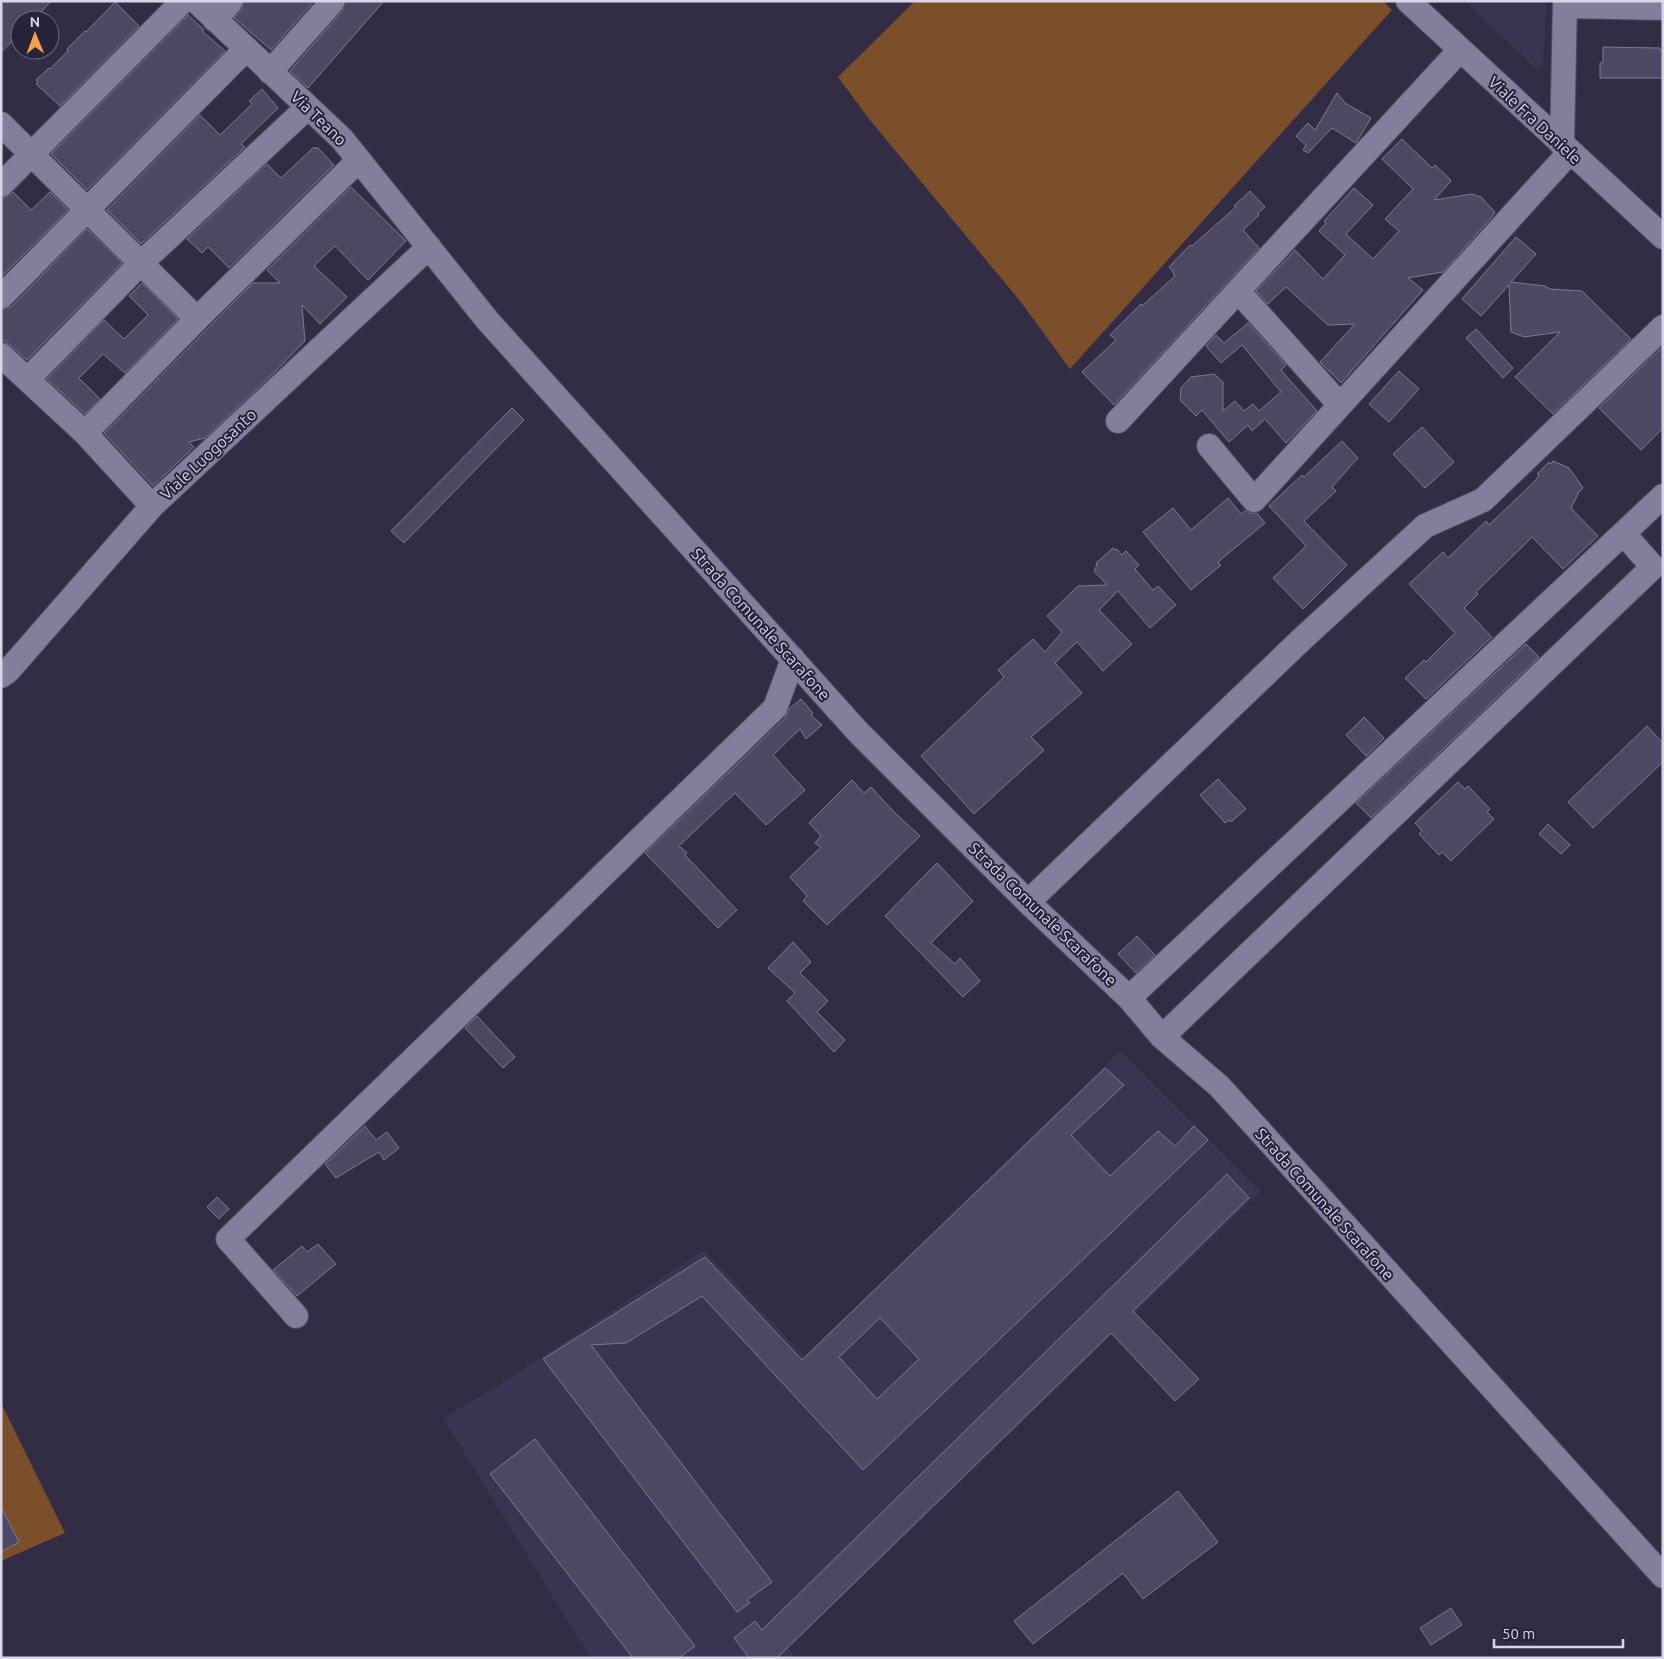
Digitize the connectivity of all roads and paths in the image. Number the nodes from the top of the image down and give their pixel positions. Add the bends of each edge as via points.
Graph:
1 (183, 1) edge
2 (196, 1) edge
3 (232, 1) edge
4 (333, 1) edge
5 (1408, 1) edge
6 (1565, 4) edge
7 (1663, 8) edge
8 (215, 20) junction
9 (246, 49) junction
10 (1460, 50) junction
11 (270, 72) junction
12 (308, 107) junction
13 (1563, 114) junction
14 (1533, 118) junction
15 (1, 124) edge
16 (1561, 144) junction
17 (31, 154) junction
18 (359, 160) junction
19 (1, 185) edge
20 (86, 210) junction
21 (1663, 237) edge
22 (429, 247) junction
23 (140, 264) junction
24 (1238, 290) junction
25 (1, 297) edge
26 (197, 319) junction
27 (1663, 327) edge
28 (1, 355) edge
29 (28, 379) junction
30 (1340, 405) junction
31 (1118, 421) dead end
32 (84, 433) junction
33 (1209, 446) dead end
34 (1663, 496) edge
35 (152, 506) junction
36 (1624, 534) junction
37 (792, 658) junction
38 (1, 676) edge
39 (1028, 902) junction
40 (1129, 998) junction
41 (1162, 1037) junction
42 (296, 1316) dead end
43 (1663, 1576) edge

1 - 17 street
2 - 8 street, Via Teano
3 - 8 street
4 - 11 street
5 - 10 street, Viale Fra Daniele
6 - 7 street
6 - 13 street
8 - 9 street, Via Teano
9 - 11 street, Via Teano
9 - 20 street
10 - 14 street, Viale Fra Daniele
10 - 24 street
11 - 12 street, Via Teano
12 - 18 street, Via Teano
12 - 23 street
13 - 14 street
13 - 16 street
14 - 16 street, Viale Fra Daniele
15 - 17 street
16 - 21 street, Viale Fra Daniele
16 - 30 street
17 - 19 street
17 - 20 street
18 - 22 street, Via Teano
18 - 26 street
20 - 23 street
20 - 25 street
22 - 35 street, Viale Luogosanto
22 - 37 street, Strada Comunale Scarafone via 488,321
23 - 26 street
23 - 29 street
24 - 30 street
24 - 31 street
26 - 32 street
27 - 39 street via 1482,500 1425,526
28 - 29 street
29 - 32 street
30 - 33 street via 1254,500
32 - 35 street
34 - 36 street
35 - 38 street, Viale Luogosanto
36 - 40 street
36 - 41 street via 1652,567
37 - 39 street, Strada Comunale Scarafone via 859,733
37 - 42 street via 775,708 228,1238
39 - 40 street, Strada Comunale Scarafone
40 - 41 street, Strada Comunale Scarafone
41 - 43 street, Strada Comunale Scarafone via 1218,1086

